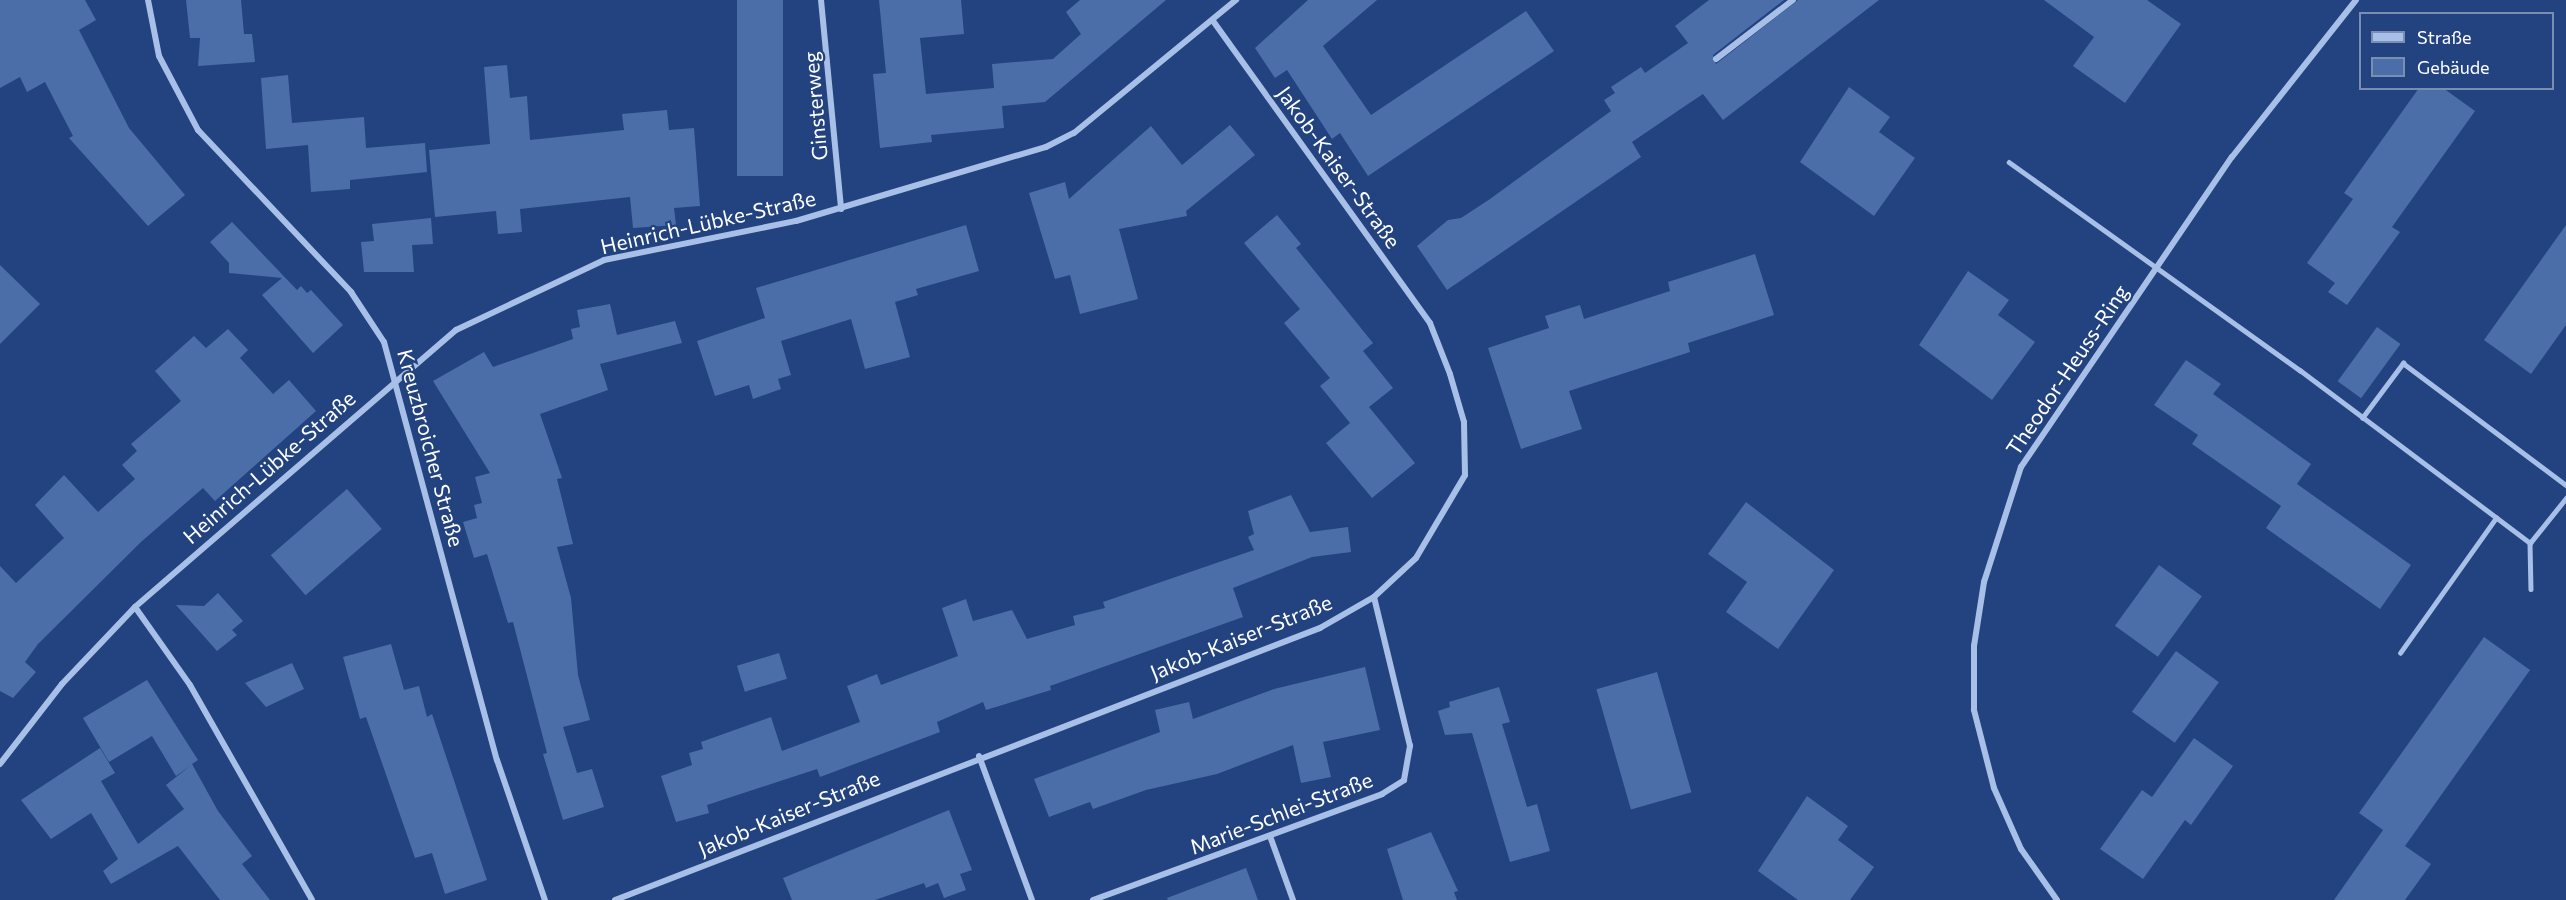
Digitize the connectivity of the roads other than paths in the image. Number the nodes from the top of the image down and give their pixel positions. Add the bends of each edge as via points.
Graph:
1 (148, 0) edge
2 (821, 0) edge
3 (1236, 0) edge
4 (1793, 0) edge
5 (2356, 0) edge
6 (1212, 20) junction
7 (1716, 59) dead end
8 (2008, 162) dead end
9 (841, 209) junction
10 (2156, 268) junction
11 (397, 379) junction
12 (2362, 418) junction
13 (2566, 485) edge
14 (2566, 498) edge
15 (2496, 518) junction
16 (2530, 543) junction
17 (2531, 590) dead end
18 (1374, 597) junction
19 (135, 607) junction
20 (2400, 653) dead end
21 (979, 756) junction
22 (0, 765) edge
23 (1270, 836) junction
24 (312, 900) edge
25 (545, 900) edge
26 (615, 900) edge
27 (1032, 900) edge
28 (1095, 900) edge
29 (1293, 900) edge
30 (2057, 900) edge

1 - 11 street, Kreuzbroicher Straße via 159,56 198,130 351,292 384,342
2 - 9 street, Ginsterweg
3 - 6 street, Heinrich-Lübke-Straße
4 - 7 street
5 - 10 street, Theodor-Heuss-Ring via 2276,96
6 - 9 street, Heinrich-Lübke-Straße via 1074,133 1046,147
6 - 18 street, Jakob-Kaiser-Straße via 1430,323 1464,422 1465,475 1416,558
8 - 10 lane
9 - 11 street, Heinrich-Lübke-Straße via 604,260 456,330
10 - 12 lane
10 - 30 street, Theodor-Heuss-Ring via 2021,466 1982,593 1974,646 1974,710 1994,788 2020,849
11 - 19 street, Heinrich-Lübke-Straße
11 - 25 street, Kreuzbroicher Straße via 497,760
12 - 13 lane via 2403,363
12 - 15 lane
14 - 16 lane
15 - 16 lane
15 - 20 lane
16 - 17 lane
18 - 21 street, Jakob-Kaiser-Straße via 1320,628
18 - 23 street, Marie-Schlei-Straße via 1410,746 1404,780 1382,794
19 - 22 street, Heinrich-Lübke-Straße via 62,684
19 - 24 street via 190,685
21 - 26 street, Jakob-Kaiser-Straße
21 - 27 street
23 - 28 street, Marie-Schlei-Straße
23 - 29 street

